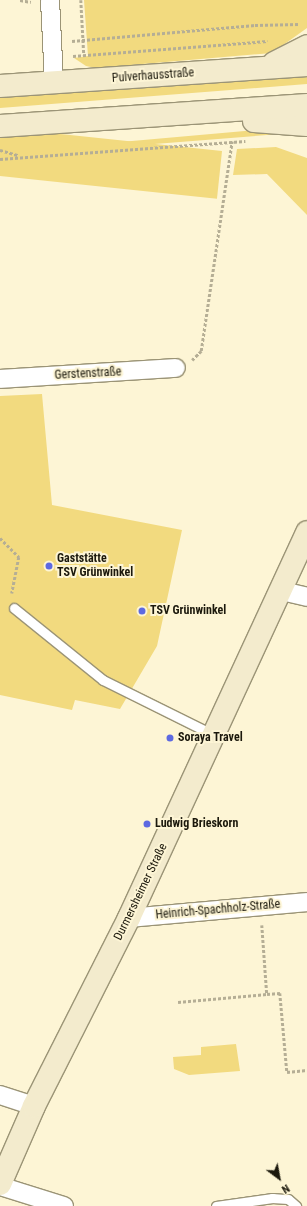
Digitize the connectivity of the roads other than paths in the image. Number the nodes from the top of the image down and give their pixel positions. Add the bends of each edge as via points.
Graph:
1 (43, 1) edge
2 (307, 46) edge
3 (307, 65) edge
4 (261, 69) junction
5 (53, 72) junction
6 (0, 86) edge
7 (307, 105) edge
8 (155, 116) junction
9 (307, 125) edge
10 (0, 126) edge
11 (176, 368) road end
12 (0, 379) edge
13 (307, 532) edge
14 (282, 592) junction
15 (307, 597) edge
16 (14, 608) road end
17 (214, 735) junction
18 (307, 902) edge
19 (129, 918) junction
20 (0, 1095) edge
21 (34, 1106) junction
22 (0, 1185) edge
23 (64, 1206) edge
24 (216, 1206) edge
25 (296, 1206) edge

1 - 5 street via 52,44
2 - 4 main road
3 - 4 main road, Pulverhausstraße
4 - 5 main road, Pulverhausstraße
5 - 6 main road, Pulverhausstraße
7 - 8 main road
8 - 9 main road
8 - 10 main road
11 - 12 street, Gerstenstraße
13 - 14 main road, Durmersheimer Straße
14 - 15 street
14 - 17 main road, Durmersheimer Straße
16 - 17 lane via 103,680
17 - 19 main road, Durmersheimer Straße
18 - 19 street, Heinrich-Spachholz-Straße
19 - 21 main road, Durmersheimer Straße
20 - 21 street
21 - 22 main road, Durmersheimer Straße
22 - 23 street
24 - 25 lane via 272,1198 288,1200

